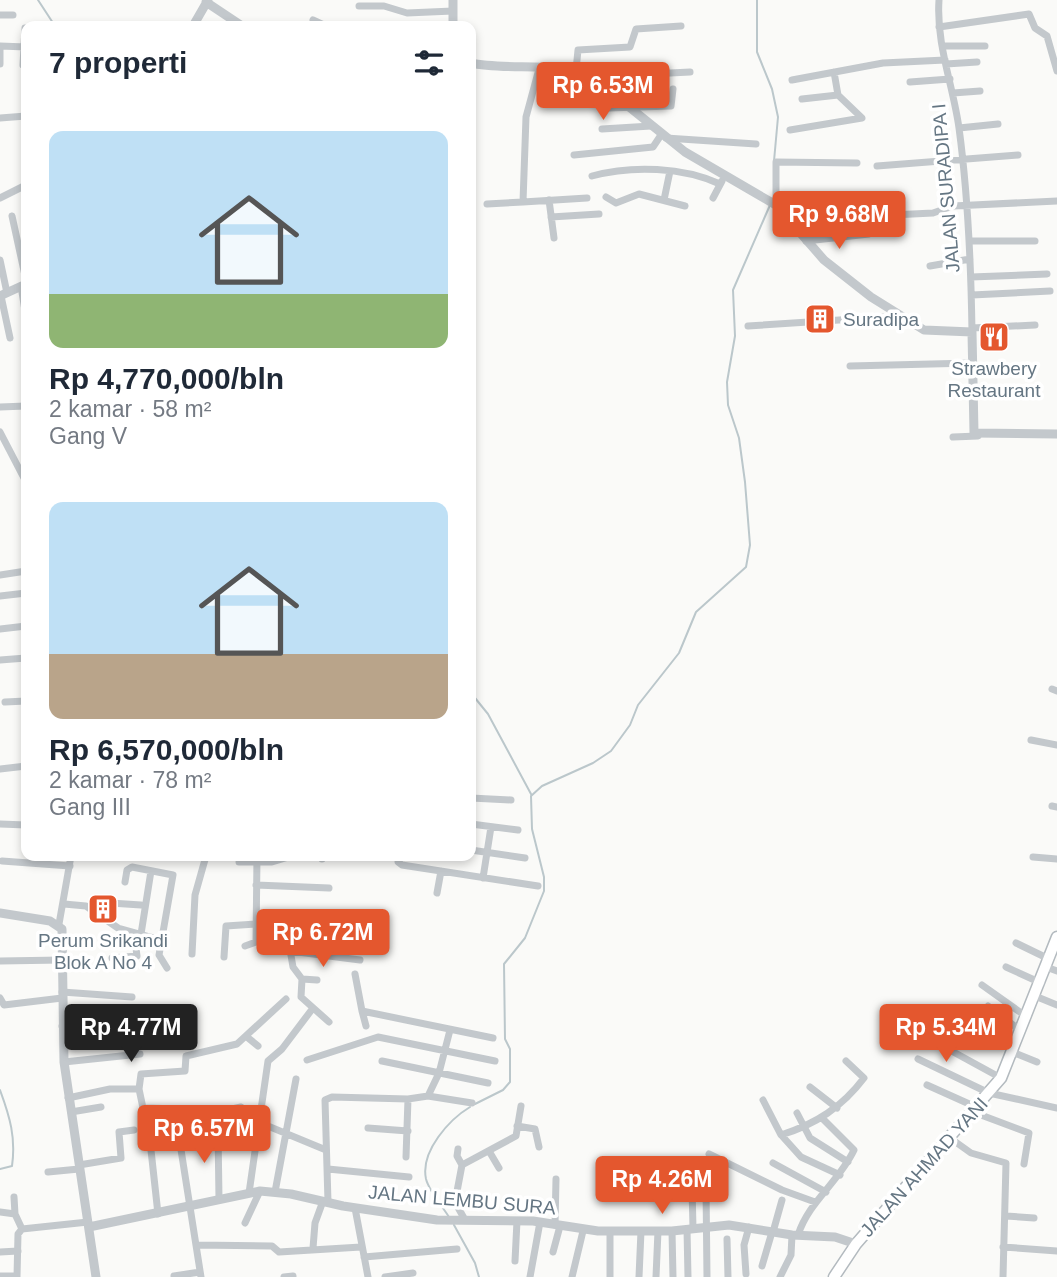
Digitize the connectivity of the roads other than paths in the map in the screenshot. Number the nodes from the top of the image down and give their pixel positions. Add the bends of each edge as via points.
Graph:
1 (453, 0) edge
2 (939, 0) edge
3 (205, 1) edge
4 (359, 6) dead end
5 (453, 11) junction
6 (0, 15) edge
7 (13, 15) dead end
8 (195, 21) edge
9 (235, 21) edge
10 (453, 21) edge
11 (681, 26) dead end
12 (939, 27) junction
13 (21, 46) edge
14 (942, 46) junction
15 (985, 46) dead end
16 (945, 62) junction
17 (976, 62) dead end
18 (0, 64) edge
19 (476, 64) edge
20 (539, 69) junction
21 (576, 70) junction
22 (1057, 71) edge
23 (690, 72) dead end
24 (834, 72) junction
25 (592, 77) junction
26 (950, 79) junction
27 (792, 80) dead end
28 (909, 82) dead end
29 (673, 89) dead end
30 (979, 91) dead end
31 (953, 93) junction
32 (838, 95) junction
33 (802, 99) dead end
34 (580, 100) dead end
35 (628, 106) junction
36 (21, 116) edge
37 (0, 118) edge
38 (998, 124) dead end
39 (651, 126) junction
40 (959, 128) junction
41 (602, 129) dead end
42 (790, 130) dead end
43 (663, 137) junction
44 (756, 144) dead end
45 (574, 155) dead end
46 (1018, 155) dead end
47 (962, 161) junction
48 (857, 163) dead end
49 (877, 166) dead end
50 (670, 171) junction
51 (592, 176) dead end
52 (722, 181) junction
53 (21, 188) edge
54 (606, 197) dead end
55 (0, 198) edge
56 (587, 198) dead end
57 (713, 198) dead end
58 (872, 198) dead end
59 (549, 200) junction
60 (664, 200) junction
61 (1057, 201) edge
62 (523, 202) junction
63 (486, 204) dead end
64 (776, 204) junction
65 (966, 205) junction
66 (685, 206) dead end
67 (599, 214) dead end
68 (12, 216) dead end
69 (551, 217) junction
70 (790, 220) junction
71 (869, 234) dead end
72 (554, 238) dead end
73 (806, 241) junction
74 (969, 241) junction
75 (1035, 241) dead end
76 (970, 259) junction
77 (0, 260) edge
78 (21, 262) edge
79 (930, 266) dead end
80 (1047, 274) dead end
81 (971, 277) junction
82 (21, 285) edge
83 (1050, 291) dead end
84 (3, 295) edge
85 (972, 295) junction
86 (901, 316) junction
87 (1035, 325) dead end
88 (748, 326) dead end
89 (972, 330) junction
90 (10, 338) dead end
91 (972, 363) junction
92 (850, 366) dead end
93 (21, 406) edge
94 (0, 407) edge
95 (0, 432) edge
96 (1057, 434) edge
97 (979, 436) junction
98 (953, 437) dead end
99 (21, 471) edge
100 (21, 572) edge
101 (0, 575) edge
102 (21, 594) edge
103 (0, 596) edge
104 (21, 627) edge
105 (0, 629) edge
106 (21, 658) edge
107 (0, 660) edge
108 (21, 701) edge
109 (5, 702) dead end
110 (1031, 740) dead end
111 (1057, 745) edge
112 (21, 767) edge
113 (0, 769) edge
114 (476, 798) edge
115 (511, 800) dead end
116 (0, 824) edge
117 (21, 825) edge
118 (476, 825) edge
119 (491, 827) junction
120 (519, 831) dead end
121 (476, 851) edge
122 (486, 852) junction
123 (1033, 857) dead end
124 (525, 858) dead end
125 (1057, 859) edge
126 (2, 861) edge
127 (70, 861) edge
128 (205, 861) edge
129 (245, 861) edge
130 (257, 861) edge
131 (400, 861) edge
132 (239, 862) dead end
133 (70, 866) junction
134 (151, 871) junction
135 (441, 871) junction
136 (483, 878) junction
137 (125, 882) dead end
138 (256, 885) junction
139 (538, 886) dead end
140 (329, 888) dead end
141 (437, 893) dead end
142 (64, 904) junction
143 (141, 905) dead end
144 (88, 907) junction
145 (0, 913) edge
146 (59, 924) junction
147 (257, 924) junction
148 (138, 934) junction
149 (1057, 937) edge
150 (288, 938) dead end
151 (161, 940) junction
152 (1016, 943) dead end
153 (245, 946) dead end
154 (290, 951) junction
155 (192, 954) dead end
156 (224, 957) dead end
157 (1051, 957) edge
158 (112, 958) dead end
159 (62, 960) junction
160 (360, 960) dead end
161 (0, 961) edge
162 (1006, 967) dead end
163 (167, 968) dead end
164 (1057, 971) edge
165 (355, 974) dead end
166 (302, 979) junction
167 (317, 980) dead end
168 (1041, 983) junction
169 (982, 985) dead end
170 (62, 995) junction
171 (1035, 996) junction
172 (132, 997) dead end
173 (0, 998) edge
174 (286, 999) dead end
175 (988, 1006) dead end
176 (1057, 1006) edge
177 (313, 1008) junction
178 (362, 1011) junction
179 (132, 1015) dead end
180 (1027, 1017) junction
181 (914, 1020) dead end
182 (329, 1022) dead end
183 (62, 1026) junction
184 (366, 1026) dead end
185 (450, 1030) junction
186 (1021, 1031) junction
187 (247, 1037) junction
188 (494, 1038) dead end
189 (258, 1046) dead end
190 (445, 1051) junction
191 (1012, 1052) junction
192 (140, 1054) dead end
193 (918, 1059) dead end
194 (307, 1060) dead end
195 (382, 1061) dead end
196 (495, 1061) dead end
197 (846, 1061) dead end
198 (64, 1062) junction
199 (1037, 1062) dead end
200 (439, 1073) junction
201 (1001, 1078) junction
202 (296, 1079) dead end
203 (488, 1083) dead end
204 (927, 1085) dead end
205 (810, 1087) dead end
206 (139, 1089) junction
207 (989, 1093) junction
208 (428, 1096) junction
209 (68, 1098) junction
210 (408, 1099) junction
211 (763, 1100) dead end
212 (472, 1103) dead end
213 (521, 1106) dead end
214 (101, 1107) dead end
215 (241, 1107) dead end
216 (837, 1108) junction
217 (1057, 1108) edge
218 (975, 1109) junction
219 (71, 1112) junction
220 (797, 1112) dead end
221 (251, 1118) dead end
222 (822, 1118) junction
223 (260, 1121) junction
224 (517, 1126) junction
225 (368, 1128) dead end
226 (804, 1128) junction
227 (134, 1130) dead end
228 (218, 1131) dead end
229 (408, 1131) junction
230 (149, 1132) dead end
231 (287, 1132) junction
232 (179, 1137) dead end
233 (783, 1137) dead end
234 (950, 1138) junction
235 (539, 1147) dead end
236 (458, 1149) dead end
237 (327, 1150) junction
238 (489, 1151) junction
239 (709, 1154) dead end
240 (406, 1157) dead end
241 (848, 1162) junction
242 (773, 1163) dead end
243 (1024, 1164) dead end
244 (463, 1165) junction
245 (79, 1167) junction
246 (499, 1168) dead end
247 (328, 1169) junction
248 (48, 1172) dead end
249 (841, 1175) junction
250 (408, 1177) dead end
251 (556, 1179) dead end
252 (706, 1186) dead end
253 (692, 1187) dead end
254 (260, 1192) junction
255 (275, 1192) junction
256 (826, 1192) junction
257 (249, 1193) junction
258 (14, 1197) dead end
259 (219, 1199) junction
260 (782, 1200) dead end
261 (325, 1201) junction
262 (815, 1202) junction
263 (189, 1206) junction
264 (355, 1208) junction
265 (0, 1212) edge
266 (15, 1214) junction
267 (158, 1214) junction
268 (1006, 1216) junction
269 (1034, 1218) dead end
270 (464, 1220) junction
271 (517, 1221) junction
272 (540, 1222) junction
273 (244, 1223) dead end
274 (89, 1225) junction
275 (557, 1225) junction
276 (705, 1227) junction
277 (749, 1227) junction
278 (22, 1229) junction
279 (690, 1229) junction
280 (583, 1231) junction
281 (610, 1231) junction
282 (641, 1231) junction
283 (658, 1231) junction
284 (672, 1231) junction
285 (773, 1232) junction
286 (795, 1235) junction
287 (727, 1239) dead end
288 (856, 1244) junction
289 (196, 1245) junction
290 (361, 1247) junction
291 (1003, 1247) junction
292 (313, 1248) junction
293 (457, 1249) dead end
294 (18, 1251) junction
295 (1057, 1251) edge
296 (0, 1252) edge
297 (553, 1252) dead end
298 (365, 1257) junction
299 (515, 1261) dead end
300 (762, 1266) dead end
301 (413, 1273) dead end
302 (201, 1274) edge
303 (746, 1274) dead end
304 (0, 1276) edge
305 (17, 1276) edge
306 (174, 1276) edge
307 (293, 1276) edge
308 (96, 1277) edge
309 (284, 1277) edge
310 (368, 1277) edge
311 (385, 1277) edge
312 (530, 1277) edge
313 (572, 1277) edge
314 (610, 1277) edge
315 (639, 1277) edge
316 (656, 1277) edge
317 (673, 1277) edge
318 (688, 1277) edge
319 (707, 1277) edge
320 (728, 1277) edge
321 (780, 1277) edge
322 (834, 1277) edge
323 (1003, 1277) edge

1 - 5 street
2 - 12 street, JALAN SURADIPA I
3 - 8 street
3 - 9 street
4 - 5 street via 384,6 407,13
5 - 10 street
6 - 7 street
11 - 21 street via 636,29 630,47 578,50
12 - 14 street, JALAN SURADIPA I
12 - 22 street via 1028,14 1035,28 1047,37
13 - 18 street via 0,46
14 - 15 street
14 - 16 street, JALAN SURADIPA I
16 - 17 street
16 - 24 street via 883,63
16 - 26 street, JALAN SURADIPA I
19 - 20 street
20 - 21 street
20 - 62 street via 526,123
21 - 25 street
23 - 25 street
24 - 27 street
24 - 32 street
25 - 35 street
26 - 28 street
26 - 31 street, JALAN SURADIPA I
29 - 35 street via 671,106
30 - 31 street
31 - 40 street, JALAN SURADIPA I
32 - 33 street
32 - 42 street via 861,119
34 - 35 street via 608,108
35 - 39 street
36 - 37 street
38 - 40 street
39 - 41 street
39 - 43 street
40 - 47 street, JALAN SURADIPA I
43 - 44 street
43 - 45 street via 653,147
43 - 52 street
46 - 47 street
47 - 49 street
47 - 65 street, JALAN SURADIPA I
48 - 64 street via 776,162
50 - 51 street
50 - 52 street
50 - 60 street
52 - 57 street
52 - 64 street
53 - 55 street
54 - 60 street via 616,203 639,194
56 - 59 street
58 - 64 street
59 - 62 street
59 - 69 street
60 - 66 street
61 - 65 street
62 - 63 street
64 - 70 street
65 - 70 street via 933,213
65 - 74 street, JALAN SURADIPA I
67 - 69 street
68 - 78 street
69 - 72 street
70 - 73 street
71 - 73 street
73 - 86 street via 837,271
74 - 75 street
74 - 76 street, JALAN SURADIPA I
76 - 79 street
76 - 81 street, JALAN SURADIPA I
77 - 84 street
80 - 81 street
81 - 85 street, JALAN SURADIPA I
82 - 84 street
83 - 85 street
84 - 90 street
85 - 89 street, JALAN SURADIPA I
86 - 88 street
86 - 89 street via 930,332
87 - 89 street
89 - 91 street
91 - 92 street
91 - 97 street via 972,430
93 - 94 street
95 - 99 street
96 - 97 street
97 - 98 street
100 - 101 street
102 - 103 street
104 - 105 street
106 - 107 street
108 - 109 street
110 - 111 street
112 - 113 street
114 - 115 street
116 - 117 street
118 - 119 street
119 - 120 street
119 - 122 street
121 - 122 street
122 - 124 street
122 - 136 street
123 - 125 street
126 - 133 street
127 - 133 street
128 - 155 street via 195,895
129 - 132 street
130 - 138 street
131 - 135 street via 400,865
133 - 142 street
134 - 137 street via 130,868
134 - 148 street
134 - 151 street via 174,877
135 - 136 street
135 - 141 street
136 - 139 street
138 - 140 street
138 - 147 street
142 - 144 street
142 - 146 street
143 - 144 street via 95,902
144 - 148 street via 118,928
145 - 146 street
146 - 159 street
147 - 153 street via 256,942
147 - 156 street via 227,925
148 - 151 street
148 - 158 street via 137,956
149 - 157 main road, JALAN AHMAD YANI
150 - 154 street
151 - 163 street via 159,959
152 - 157 street
154 - 160 street
154 - 166 street via 293,967
157 - 164 street
157 - 168 main road, JALAN AHMAD YANI
159 - 161 street
159 - 170 street
162 - 168 street
165 - 178 street
166 - 167 street
166 - 177 street via 301,997
168 - 171 main road, JALAN AHMAD YANI
169 - 180 street
170 - 172 street
170 - 173 street via 5,1004
170 - 183 street
171 - 176 street
171 - 180 main road, JALAN AHMAD YANI
174 - 187 street
175 - 186 street
177 - 182 street
177 - 223 street via 282,1049 269,1058
178 - 184 street
178 - 185 street
179 - 183 street via 130,1035
180 - 186 main road, JALAN AHMAD YANI
181 - 201 street via 925,1027 926,1037
183 - 198 street
185 - 188 street
185 - 190 street
186 - 191 main road, JALAN AHMAD YANI
187 - 189 street
187 - 206 street via 232,1046 186,1056 185,1071 142,1072
190 - 194 street via 378,1037
190 - 196 street
190 - 200 street
191 - 199 street
191 - 201 main road, JALAN AHMAD YANI
192 - 198 street
193 - 207 street
195 - 200 street
197 - 216 street via 864,1078
198 - 209 street
200 - 203 street
200 - 208 street
201 - 207 main road, JALAN AHMAD YANI
202 - 231 street
204 - 218 street
205 - 216 street
206 - 209 street via 110,1089
206 - 215 street via 143,1108 183,1109 189,1118
207 - 217 street
207 - 218 main road, JALAN AHMAD YANI
208 - 210 street
208 - 212 street
209 - 219 street
210 - 229 street
210 - 237 street via 328,1097 323,1104
211 - 226 street via 781,1135
213 - 224 street
214 - 219 street
216 - 222 street
218 - 234 main road, JALAN AHMAD YANI
218 - 243 street via 1029,1133
219 - 245 street
220 - 226 street
221 - 223 street
222 - 226 street
222 - 241 street via 853,1149
223 - 231 street
223 - 257 street
224 - 235 street via 536,1130
224 - 238 street via 516,1136
225 - 229 street
226 - 241 street via 815,1142
227 - 245 street via 119,1132 121,1158
228 - 259 street
229 - 240 street
230 - 267 street
231 - 237 street
231 - 255 street
232 - 263 street
233 - 249 street via 801,1157
234 - 268 street via 971,1153 1005,1161
234 - 288 main road, JALAN AHMAD YANI
236 - 244 street
237 - 247 street
238 - 244 street
238 - 246 street
239 - 262 street
241 - 249 street
242 - 256 street
244 - 270 street via 455,1206
245 - 248 street
245 - 274 street
247 - 250 street
247 - 261 street
249 - 256 street
251 - 275 street
252 - 276 street
253 - 279 street
254 - 255 street, JALAN LEMBU SURA
254 - 257 street, JALAN LEMBU SURA
254 - 273 street
255 - 261 street, JALAN LEMBU SURA
256 - 262 street
257 - 259 street, JALAN LEMBU SURA
258 - 266 street
259 - 263 street, JALAN LEMBU SURA
260 - 285 street
261 - 264 street, JALAN LEMBU SURA
261 - 292 street via 315,1223
262 - 286 street
263 - 267 street, JALAN LEMBU SURA
263 - 289 street
264 - 270 street, JALAN LEMBU SURA
264 - 290 street, JALAN LEMBU SURA
265 - 266 street
266 - 278 street
267 - 274 street, JALAN LEMBU SURA
268 - 269 street
268 - 291 street
270 - 271 street, JALAN LEMBU SURA
271 - 272 street, JALAN LEMBU SURA
271 - 299 street
272 - 275 street, JALAN LEMBU SURA
272 - 312 street
274 - 278 street
274 - 308 street
275 - 280 street, JALAN LEMBU SURA
275 - 297 street
276 - 277 street, JALAN LEMBU SURA
276 - 279 street, JALAN LEMBU SURA
276 - 319 street
277 - 285 street, JALAN LEMBU SURA
277 - 303 street via 744,1245
278 - 294 street
279 - 284 street, JALAN LEMBU SURA
279 - 318 street
280 - 281 street, JALAN LEMBU SURA
280 - 313 street
281 - 282 street, JALAN LEMBU SURA
281 - 314 street
282 - 283 street, JALAN LEMBU SURA
282 - 315 street
283 - 284 street, JALAN LEMBU SURA
283 - 316 street
284 - 317 street
285 - 286 street, JALAN LEMBU SURA
285 - 300 street
286 - 288 street, JALAN LEMBU SURA via 835,1237
286 - 321 street
287 - 320 street
288 - 322 main road, JALAN AHMAD YANI
289 - 292 street via 272,1246 279,1252
289 - 302 street
290 - 292 street
290 - 298 street, JALAN LEMBU SURA
291 - 295 street
291 - 323 street
293 - 298 street
294 - 296 street
294 - 305 street
298 - 310 street, JALAN LEMBU SURA
301 - 311 street
302 - 306 street
304 - 305 street
307 - 309 street

